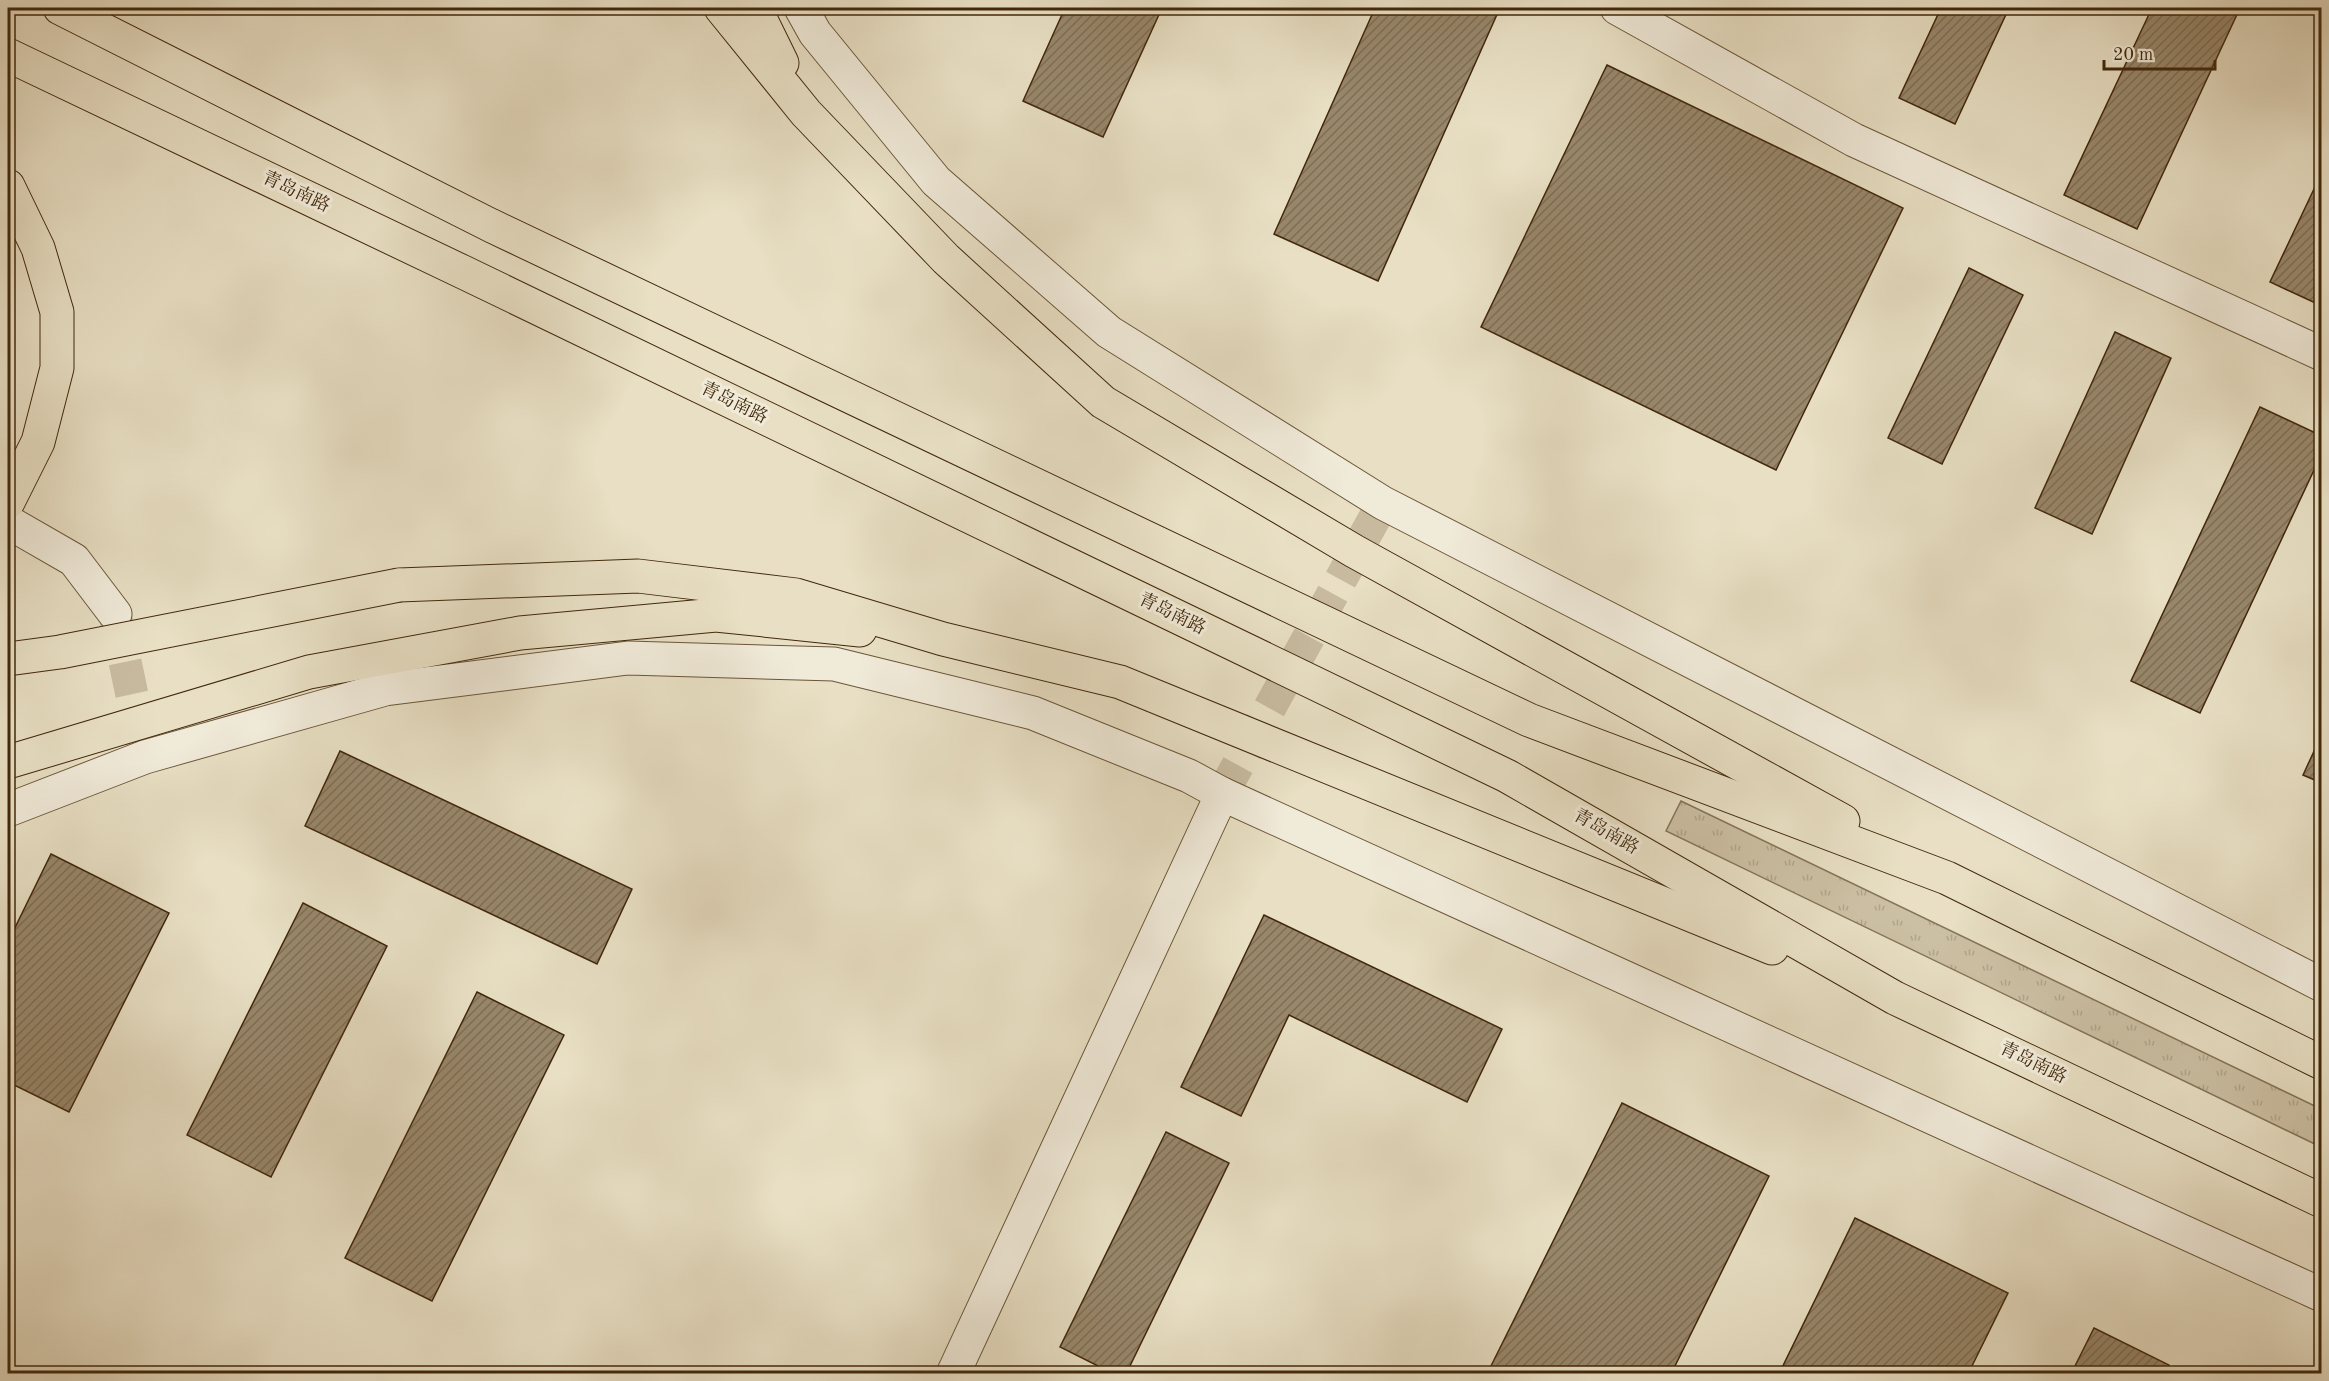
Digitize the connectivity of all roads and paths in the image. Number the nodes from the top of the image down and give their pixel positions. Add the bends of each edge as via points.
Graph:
1 (60, 8) edge
2 (721, 8) edge
3 (755, 8) edge
4 (801, 8) edge
5 (1617, 8) edge
6 (8, 55) edge
7 (806, 113) junction
8 (8, 186) edge
9 (2322, 354) edge
10 (8, 502) edge
11 (8, 522) edge
12 (115, 614) tunnel mouth
13 (943, 639) junction
14 (8, 659) edge
15 (8, 762) edge
16 (1222, 794) junction
17 (8, 810) edge
18 (1947, 878) junction
19 (2322, 985) edge
20 (1895, 998) junction
21 (2322, 1063) edge
22 (2322, 1201) edge
23 (2322, 1295) edge
24 (953, 1374) edge

1 - 18 main road via 490,225 1529,720
2 - 7 main road
3 - 7 main road
4 - 19 street via 815,33 936,181 1109,332 1383,503
5 - 9 street via 1854,140
6 - 20 main road, 青岛南路 via 1507,776
7 - 18 main road via 946,259 1103,402 1354,551
8 - 10 main road via 38,248 57,312 57,368 38,442
11 - 12 street via 74,560
13 - 14 main road, bridge via 796,595 638,576 399,585
13 - 15 main road via 716,615 520,633 309,672
13 - 20 main road via 1120,682
16 - 17 street via 1188,776 1033,713 834,664 628,658 386,689 144,757
16 - 23 street
16 - 24 street
18 - 21 main road
20 - 22 main road, 青岛南路

